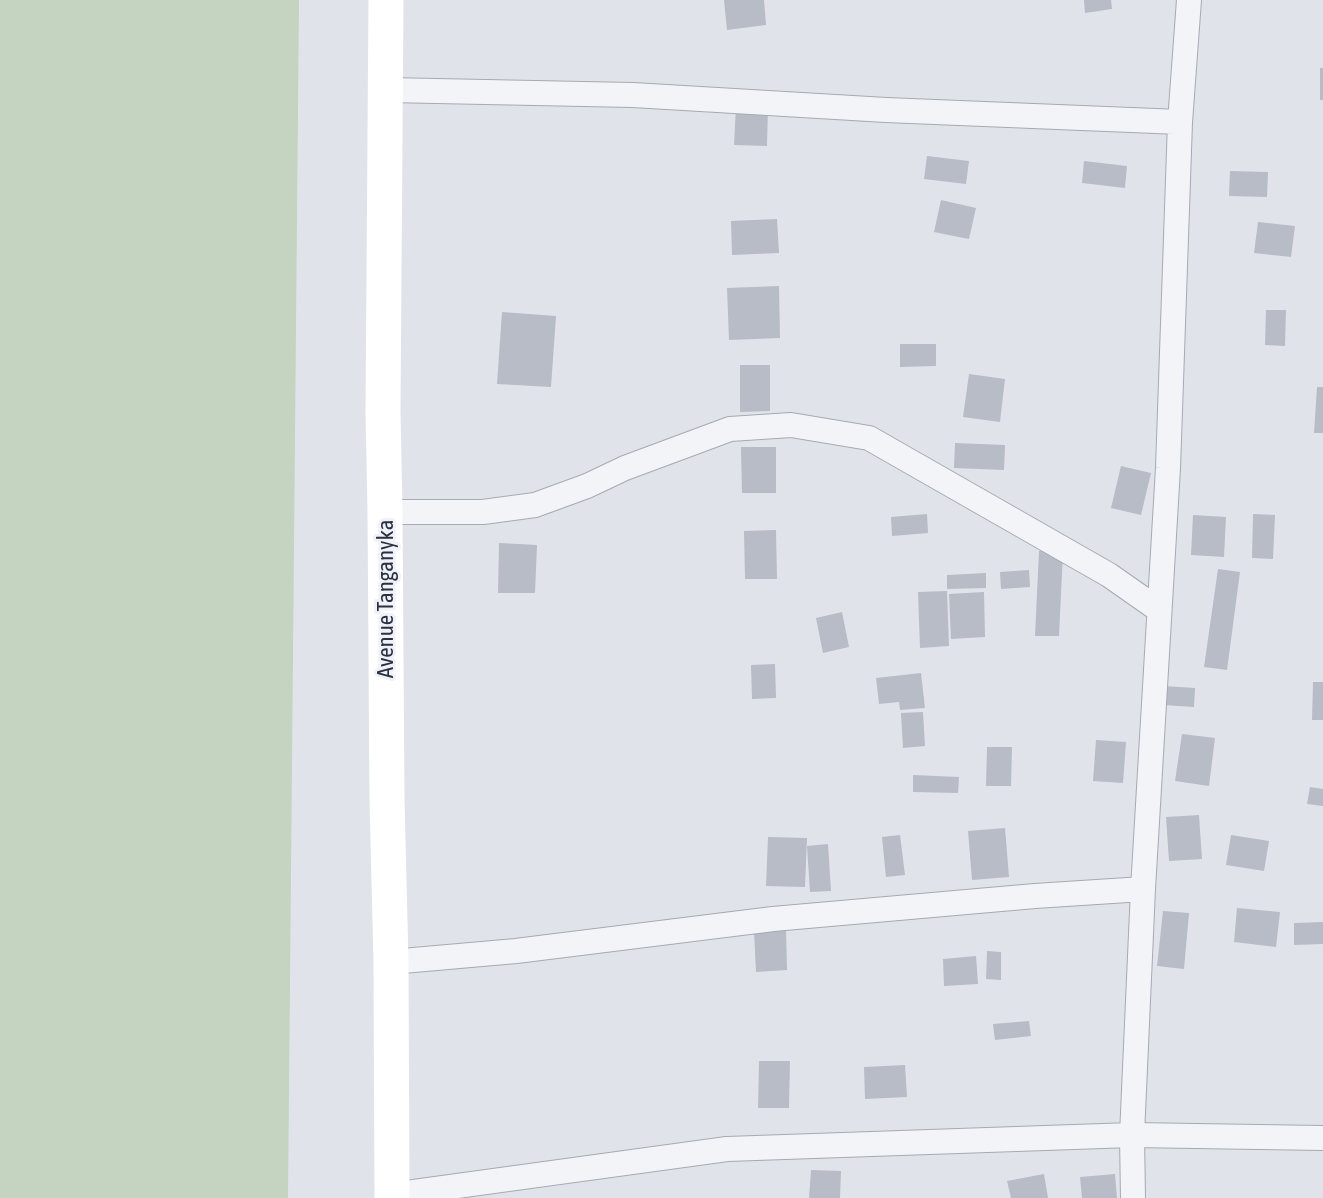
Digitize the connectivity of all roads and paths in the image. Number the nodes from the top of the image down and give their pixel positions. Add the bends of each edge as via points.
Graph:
1 (386, 0) edge
2 (1189, 0) edge
3 (387, 90) junction
4 (1180, 122) junction
5 (385, 512) junction
6 (1159, 610) junction
7 (1143, 889) junction
8 (391, 961) junction
9 (1132, 1135) junction
10 (1323, 1138) edge
11 (391, 1196) edge
12 (1133, 1198) edge

1 - 3 street, Avenue Tanganyka
2 - 4 street
3 - 4 street via 633,95
3 - 5 street, Avenue Tanganyka
4 - 6 street
5 - 6 street via 483,512 535,505 730,429 791,425 869,438 1109,575
5 - 8 street, Avenue Tanganyka
6 - 7 street
7 - 8 street via 773,919 516,951
7 - 9 street
8 - 11 street, Avenue Tanganyka
9 - 10 street
9 - 11 street via 727,1149
9 - 12 street

